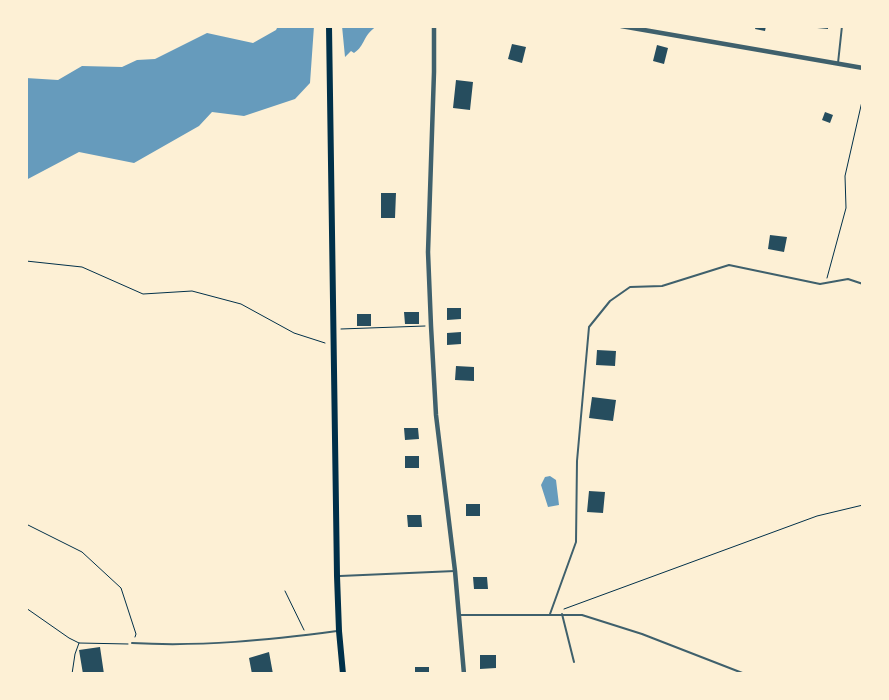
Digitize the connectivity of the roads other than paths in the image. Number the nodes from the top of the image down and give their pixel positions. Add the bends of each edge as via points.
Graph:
1 (329, 26) edge
2 (434, 26) edge
3 (621, 26) edge
4 (842, 26) edge
5 (838, 63) junction
6 (863, 68) edge
7 (863, 284) edge
8 (455, 571) junction
9 (337, 576) junction
10 (550, 614) junction
11 (562, 614) junction
12 (460, 615) junction
13 (339, 631) junction
14 (132, 644) road end
15 (574, 662) dead end
16 (343, 674) edge
17 (464, 674) edge
18 (745, 674) edge

1 - 9 main road
2 - 8 street via 428,252 436,415
3 - 5 street
4 - 5 lane
5 - 6 street
7 - 10 lane via 848,279 820,284 729,265 662,286 630,287 610,301 589,327 577,461 576,542
8 - 9 lane
8 - 12 street
9 - 13 main road
10 - 11 lane
10 - 12 lane
11 - 15 lane
11 - 18 lane via 591,617
12 - 17 street
13 - 14 lane via 237,642
13 - 16 main road

